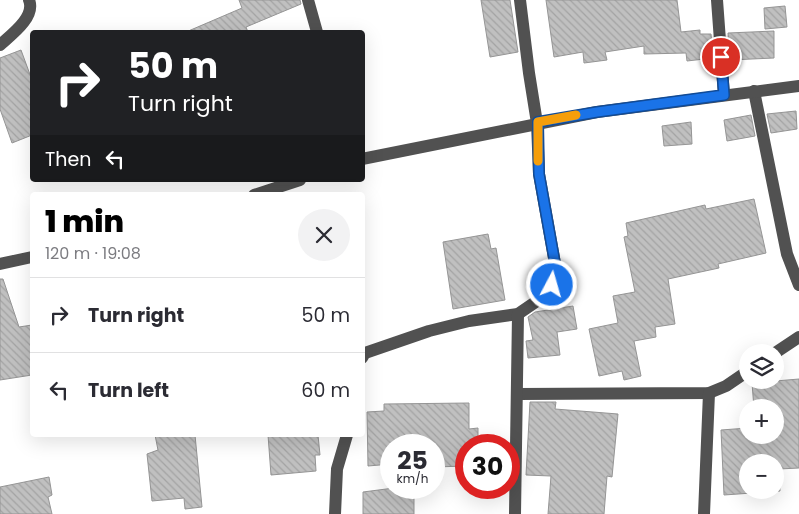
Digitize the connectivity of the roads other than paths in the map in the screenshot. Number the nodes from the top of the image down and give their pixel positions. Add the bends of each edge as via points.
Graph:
1 (308, 0) edge
2 (520, 0) edge
3 (718, 0) edge
4 (34, 1) edge
5 (316, 30) edge
6 (0, 45) edge
7 (799, 86) edge
8 (754, 91) junction
9 (724, 95) junction
10 (538, 122) junction
11 (365, 158) edge
12 (294, 182) edge
13 (263, 192) edge
14 (30, 257) edge
15 (0, 264) edge
16 (799, 285) edge
17 (518, 314) junction
18 (799, 337) edge
19 (784, 347) edge
20 (365, 354) edge
21 (739, 377) edge
22 (709, 393) junction
23 (518, 394) junction
24 (346, 437) edge
25 (335, 514) edge
26 (515, 514) edge
27 (704, 514) edge

1 - 5 street
2 - 10 street
3 - 9 street
4 - 6 street via 27,18
7 - 8 street
8 - 9 street
8 - 16 street via 781,229
9 - 10 street
10 - 11 street
10 - 17 street via 539,174 556,269 552,285
12 - 13 street
14 - 15 street
17 - 20 street via 429,331
17 - 23 street
18 - 19 street
21 - 22 street
22 - 23 street
22 - 27 street
23 - 26 street
24 - 25 street via 337,469

